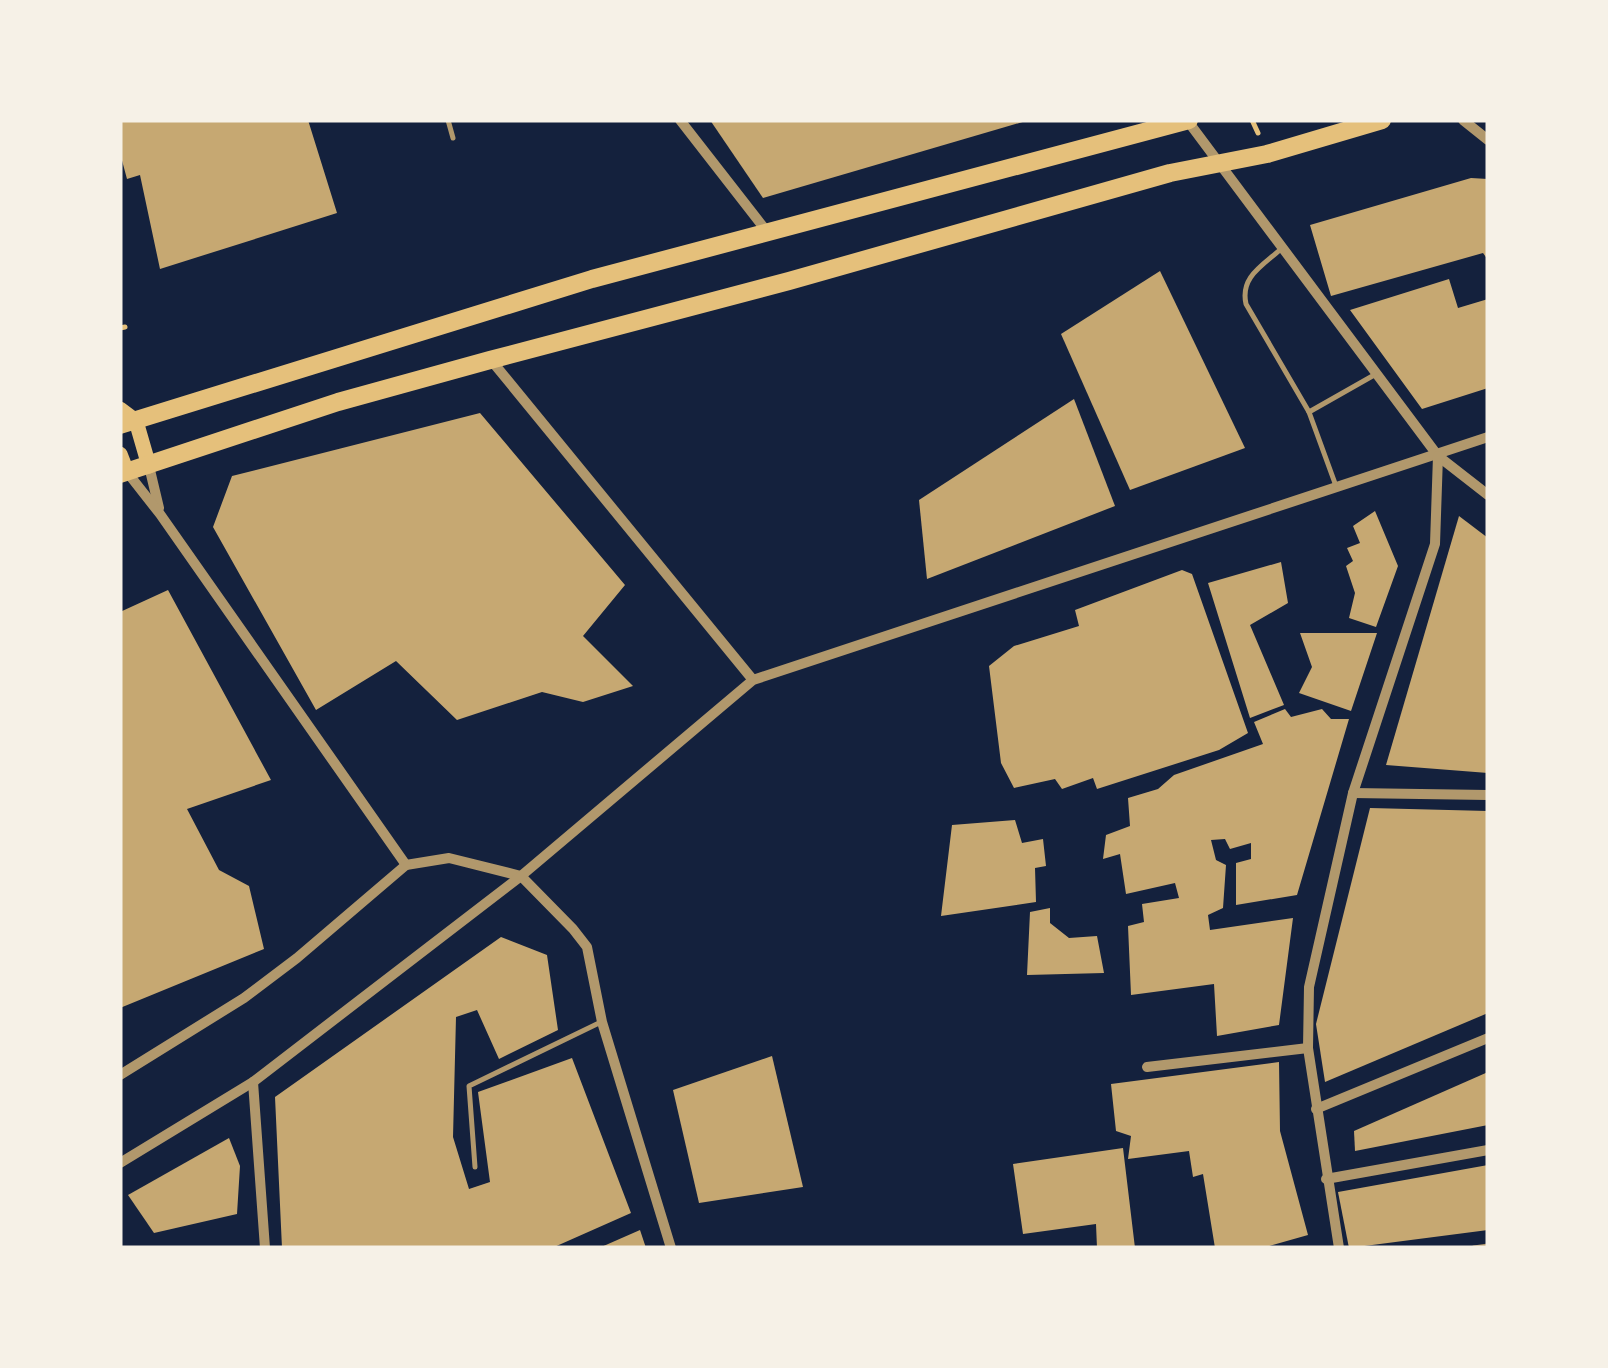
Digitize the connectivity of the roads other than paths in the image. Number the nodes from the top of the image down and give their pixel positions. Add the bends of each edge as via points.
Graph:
1 (448, 120) edge
2 (680, 120) edge
3 (1188, 120) edge
4 (1382, 120) edge
5 (1463, 120) edge
6 (453, 138) dead end
7 (1488, 140) edge
8 (1218, 164) junction
9 (769, 234) junction
10 (1281, 249) junction
11 (490, 360) junction
12 (1376, 374) junction
13 (1309, 412) junction
14 (125, 418) edge
15 (1488, 438) edge
16 (1438, 456) junction
17 (149, 466) junction
18 (122, 467) edge
19 (1337, 489) junction
20 (1488, 496) edge
21 (160, 514) junction
22 (753, 680) junction
23 (1354, 794) junction
24 (1488, 796) edge
25 (406, 865) junction
26 (521, 876) junction
27 (602, 1022) junction
28 (1488, 1038) edge
29 (1308, 1048) junction
30 (120, 1060) edge
31 (139, 1062) junction
32 (1146, 1066) dead end
33 (120, 1075) edge
34 (253, 1082) junction
35 (1316, 1110) junction
36 (1488, 1150) edge
37 (120, 1163) edge
38 (474, 1167) dead end
39 (1326, 1179) junction
40 (1488, 1246) edge
41 (264, 1248) edge
42 (671, 1248) edge
43 (1339, 1248) edge
44 (1474, 1248) edge

1 - 6 lane
2 - 9 street
3 - 8 street
3 - 9 main road
4 - 8 main road
5 - 7 street
8 - 10 street
8 - 11 main road
9 - 14 main road
10 - 12 street
10 - 13 lane via 1242,290
11 - 17 main road via 338,402
11 - 22 street
12 - 13 lane
12 - 16 street
13 - 19 lane
14 - 17 main road
15 - 16 street
16 - 19 street
16 - 20 street
16 - 23 street via 1432,557
17 - 18 main road
17 - 21 street
18 - 21 street
19 - 22 street
21 - 25 street
22 - 26 street
23 - 24 street
23 - 29 street via 1309,987
25 - 26 street via 449,858
25 - 31 street via 244,998
26 - 27 street via 587,948
26 - 34 street
27 - 38 lane via 470,1086
27 - 42 street
28 - 35 street
29 - 32 street
29 - 35 street
30 - 31 street
31 - 33 street
34 - 37 street
34 - 41 street
35 - 39 street
36 - 39 street
39 - 43 street
40 - 44 lane

